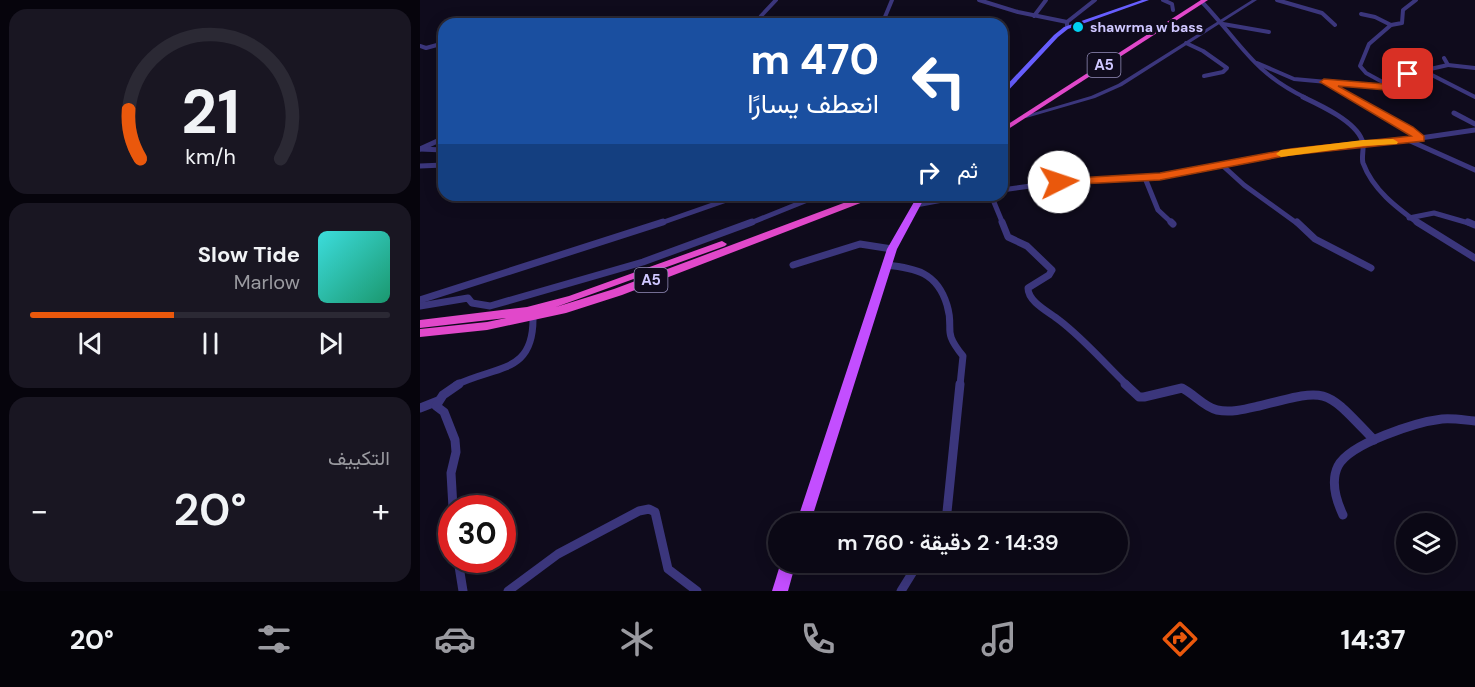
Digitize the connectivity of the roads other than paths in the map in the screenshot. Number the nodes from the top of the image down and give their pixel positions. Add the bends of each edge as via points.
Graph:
1 (776, 0) edge
2 (892, 0) edge
3 (979, 0) edge
4 (1046, 0) edge
5 (1095, 0) edge
6 (1147, 0) edge
7 (1163, 0) edge
8 (1255, 0) edge
9 (1277, 0) edge
10 (1416, 0) edge
11 (1202, 1) edge
12 (1173, 10) dead end
13 (1361, 14) dead end
14 (1034, 15) junction
15 (760, 18) edge
16 (884, 18) edge
17 (1221, 23) junction
18 (1067, 25) junction
19 (1335, 25) dead end
20 (1391, 25) junction
21 (1269, 32) dead end
22 (438, 43) edge
23 (1186, 43) junction
24 (420, 46) edge
25 (1444, 58) dead end
26 (1252, 61) junction
27 (1448, 65) junction
28 (1475, 68) edge
29 (1424, 71) junction
30 (1204, 76) dead end
31 (1324, 82) junction
32 (1388, 85) junction
33 (1008, 88) edge
34 (1475, 97) edge
35 (1454, 113) dead end
36 (1026, 116) junction
37 (1008, 118) edge
38 (1475, 124) edge
39 (1008, 127) edge
40 (1475, 130) edge
41 (1420, 138) junction
42 (1408, 140) junction
43 (438, 141) edge
44 (1363, 143) junction
45 (420, 149) edge
46 (438, 150) edge
47 (438, 165) edge
48 (1222, 165) junction
49 (420, 166) edge
50 (1475, 170) edge
51 (1145, 178) junction
52 (1008, 188) edge
53 (724, 201) edge
54 (809, 201) edge
55 (836, 201) edge
56 (857, 201) edge
57 (918, 201) edge
58 (993, 201) edge
59 (1409, 218) junction
60 (777, 219) junction
61 (1173, 224) dead end
62 (1475, 225) edge
63 (892, 249) junction
64 (1475, 258) edge
65 (793, 265) dead end
66 (886, 265) junction
67 (1371, 268) dead end
68 (420, 300) edge
69 (420, 306) edge
70 (533, 317) junction
71 (420, 324) edge
72 (420, 333) edge
73 (438, 401) junction
74 (420, 408) edge
75 (1475, 421) edge
76 (1374, 440) junction
77 (452, 495) edge
78 (807, 513) edge
79 (947, 513) edge
80 (1343, 514) dead end
81 (459, 573) edge
82 (786, 573) edge
83 (913, 573) edge
84 (463, 591) edge
85 (508, 591) edge
86 (697, 591) edge
87 (780, 591) edge
88 (902, 591) edge

1 - 15 street
2 - 16 street
3 - 14 street
4 - 14 street
5 - 18 street
6 - 18 main road
7 - 12 street via 1172,4
8 - 17 street
9 - 19 street via 1322,13
10 - 20 street via 1403,10 1400,25
11 - 17 street
11 - 36 highway, A5
11 - 37 highway, A5
13 - 20 street
14 - 18 street
17 - 21 street
17 - 23 street
17 - 26 street
18 - 33 main road
20 - 32 street via 1369,44 1360,66
22 - 24 street
23 - 30 street via 1227,68
23 - 36 street via 1101,94
25 - 27 street
26 - 31 street via 1294,79
26 - 44 street via 1277,83 1343,119
27 - 28 street
27 - 29 street
29 - 32 street
29 - 34 street
31 - 32 street
31 - 41 street
35 - 38 street
36 - 39 highway, A5
40 - 41 street
41 - 42 street
42 - 44 street
42 - 50 street
43 - 45 street
44 - 48 street
44 - 59 street via 1360,153 1376,186
45 - 46 street
47 - 49 street
48 - 51 street
48 - 67 street via 1314,239
51 - 52 street
51 - 61 street via 1158,210
53 - 68 street via 608,242
54 - 60 street
55 - 60 highway, A5
56 - 70 highway, A5 via 618,292
57 - 63 main road
58 - 76 street via 1008,237 1027,246 1052,270 1028,288 1030,297 1062,322 1139,398 1182,388 1215,409 1229,410 1318,392 1338,404
59 - 62 street via 1435,211
59 - 64 street
60 - 69 street via 490,306 472,303 468,298
60 - 71 highway, A5 via 571,299 527,311
63 - 65 street via 860,244
63 - 66 main road
66 - 78 main road
66 - 79 street via 916,268 933,280 947,304 951,341 963,356
70 - 72 highway, A5
70 - 73 street via 533,336 526,353 446,391
73 - 74 street
73 - 77 street via 436,406 444,412 455,440
75 - 76 street via 1452,418 1422,423
76 - 80 street via 1341,460 1333,477 1333,490
81 - 84 street
82 - 87 main road
83 - 88 street
85 - 86 street via 558,554 649,509 655,512 668,568

